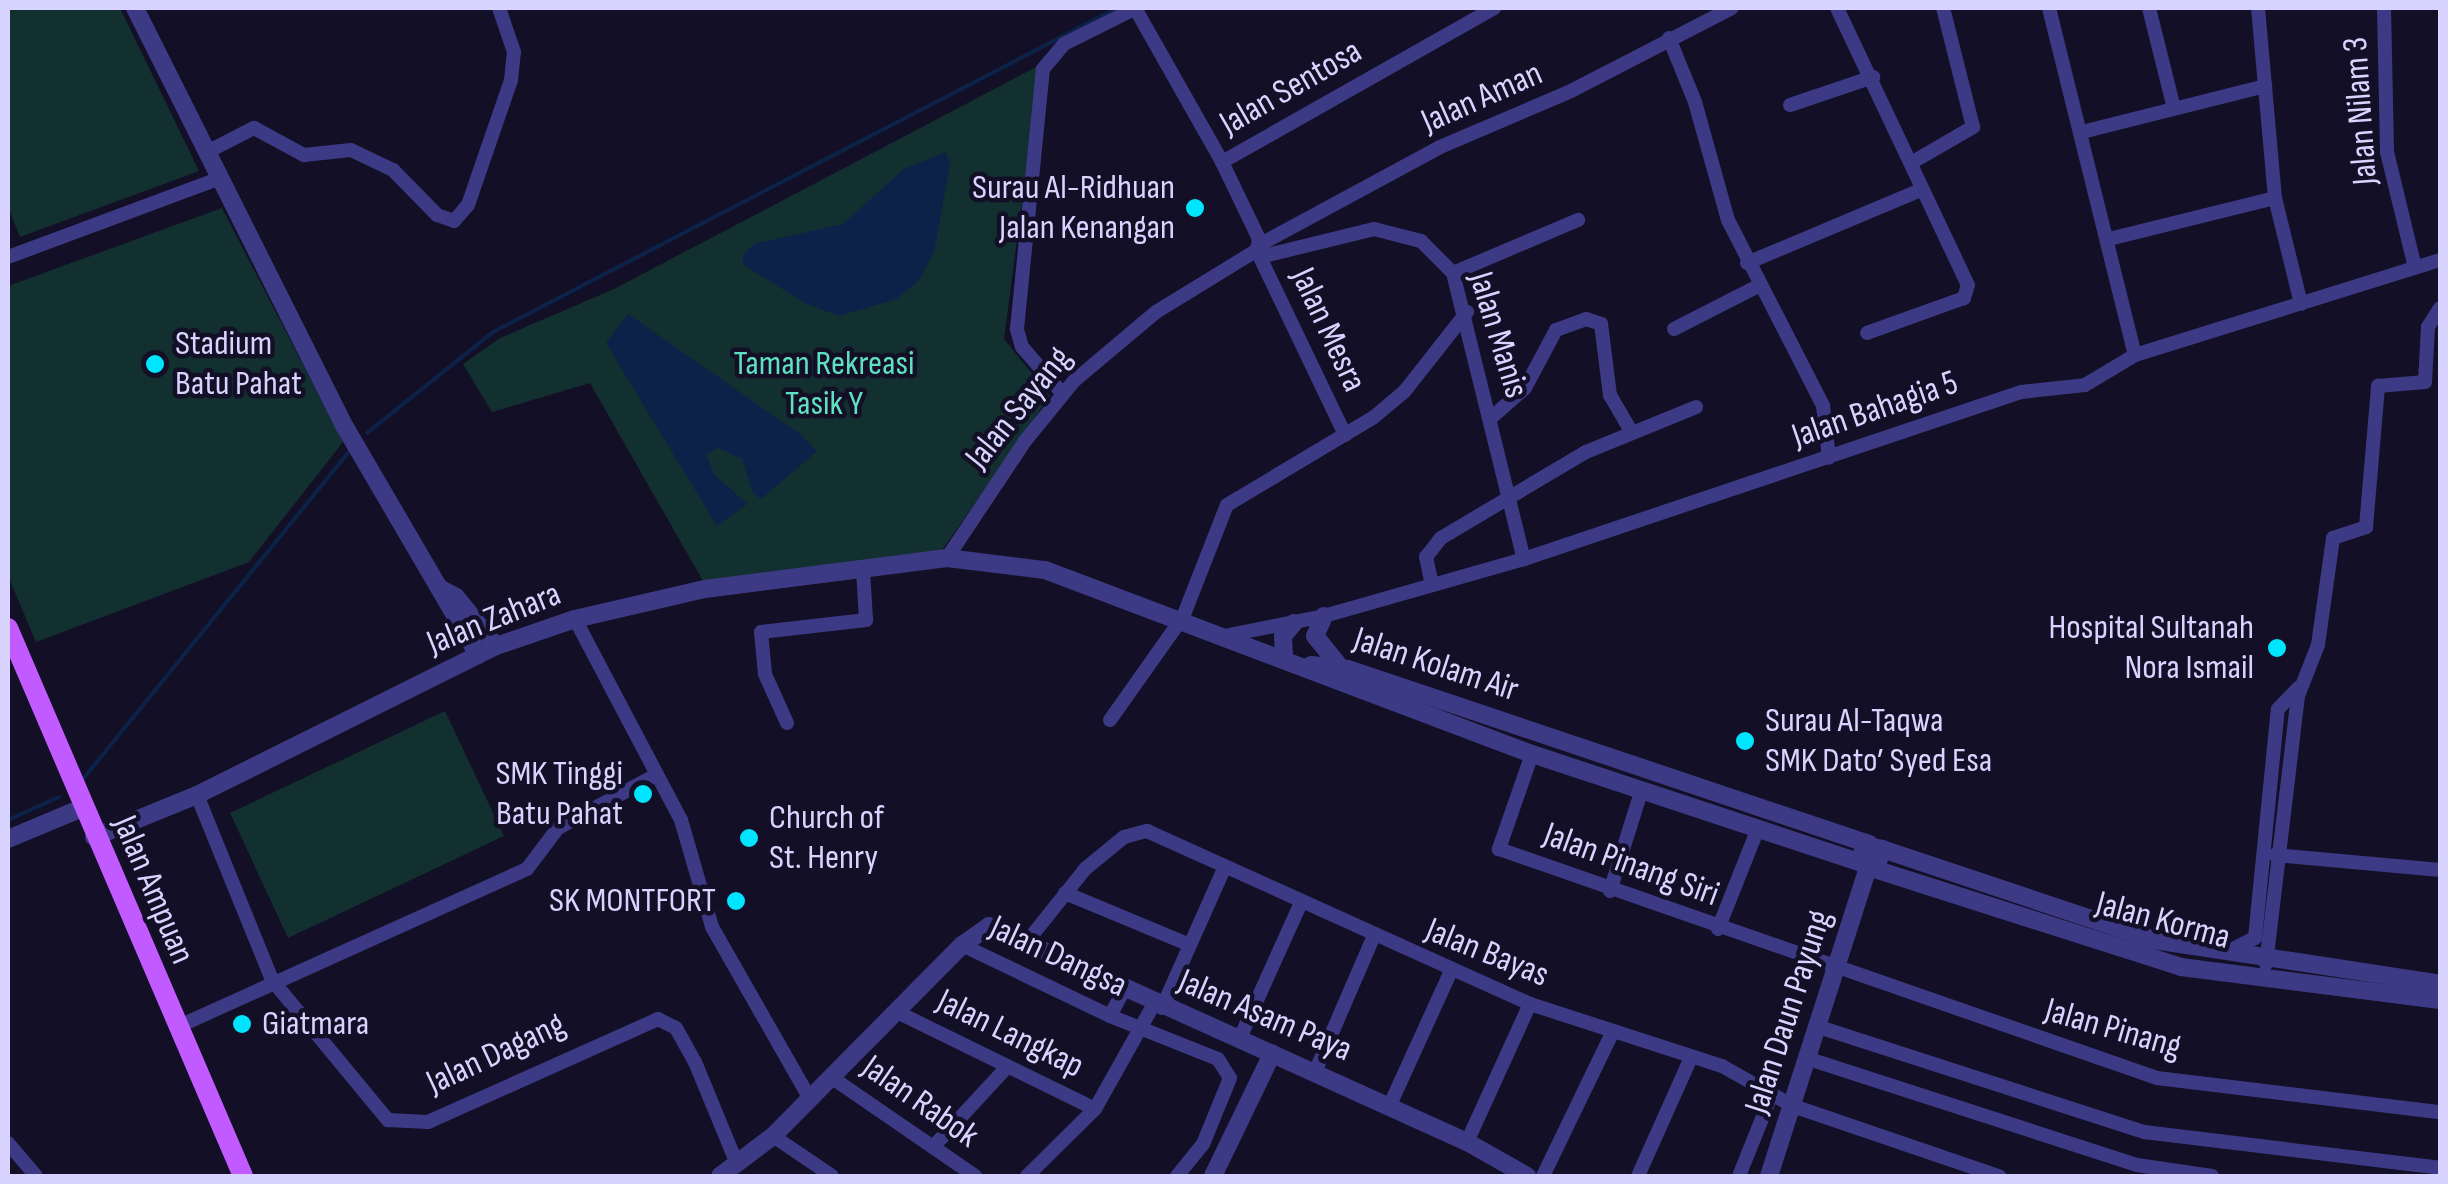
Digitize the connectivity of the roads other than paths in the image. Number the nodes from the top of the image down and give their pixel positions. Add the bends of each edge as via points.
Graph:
1 (135, 8) edge
2 (499, 8) edge
3 (1136, 8) edge
4 (1494, 8) edge
5 (1732, 8) edge
6 (1838, 8) edge
7 (1944, 8) edge
8 (2049, 8) edge
9 (2149, 8) edge
10 (2258, 8) edge
11 (2384, 8) edge
12 (1668, 38) junction
13 (1873, 77) junction
14 (2265, 86) junction
15 (1790, 105) dead end
16 (2174, 108) junction
17 (2082, 132) junction
18 (207, 152) junction
19 (1222, 162) junction
20 (1912, 162) junction
21 (220, 178) junction
22 (1922, 190) junction
23 (2274, 198) junction
24 (1578, 220) dead end
25 (2109, 240) junction
26 (1259, 250) junction
27 (9, 252) edge
28 (2440, 260) edge
29 (1747, 263) junction
30 (2414, 268) junction
31 (1453, 273) junction
32 (1758, 286) junction
33 (2301, 304) junction
34 (2440, 308) edge
35 (1467, 312) junction
36 (1674, 329) dead end
37 (1867, 333) dead end
38 (2135, 355) junction
39 (1062, 393) junction
40 (1696, 407) dead end
41 (1492, 417) junction
42 (1632, 433) junction
43 (1345, 435) junction
44 (1830, 458) junction
45 (1511, 495) junction
46 (948, 558) junction
47 (1524, 559) junction
48 (862, 570) junction
49 (1432, 585) junction
50 (442, 590) junction
51 (1324, 616) junction
52 (1182, 617) junction
53 (575, 619) junction
54 (1294, 624) junction
55 (8, 628) edge
56 (1228, 635) junction
57 (496, 646) junction
58 (478, 655) junction
59 (1284, 656) junction
60 (1312, 665) junction
61 (1348, 669) junction
62 (2304, 684) junction
63 (1110, 720) dead end
64 (786, 723) dead end
65 (1532, 754) junction
66 (656, 775) junction
67 (1641, 792) junction
68 (197, 795) junction
69 (82, 808) junction
70 (2268, 822) junction
71 (2286, 826) junction
72 (1757, 832) junction
73 (94, 837) junction
74 (8, 839) edge
75 (2265, 851) junction
76 (2283, 857) junction
77 (1872, 858) junction
78 (1224, 869) junction
79 (2440, 870) edge
80 (1610, 891) junction
81 (1065, 894) junction
82 (1300, 905) junction
83 (1718, 929) junction
84 (1373, 938) junction
85 (969, 939) junction
86 (1026, 943) junction
87 (1190, 944) junction
88 (2220, 952) junction
89 (2266, 969) junction
90 (1839, 970) junction
91 (1451, 971) junction
92 (272, 980) junction
93 (2440, 984) edge
94 (1124, 990) junction
95 (2440, 1000) edge
96 (1530, 1004) junction
97 (1158, 1006) junction
98 (898, 1013) junction
99 (1110, 1016) junction
100 (178, 1026) junction
101 (1820, 1027) junction
102 (1141, 1028) junction
103 (1612, 1033) junction
104 (1239, 1040) junction
105 (1272, 1054) junction
106 (1810, 1059) junction
107 (1690, 1060) junction
108 (1008, 1066) junction
109 (1315, 1072) junction
110 (831, 1077) junction
111 (1772, 1094) junction
112 (810, 1099) junction
113 (1793, 1106) junction
114 (1390, 1107) junction
115 (1095, 1109) junction
116 (2440, 1112) edge
117 (774, 1136) junction
118 (1467, 1142) junction
119 (8, 1143) edge
120 (933, 1148) junction
121 (737, 1164) junction
122 (2440, 1168) edge
123 (2136, 1171) edge
124 (36, 1176) edge
125 (243, 1176) edge
126 (720, 1176) edge
127 (832, 1176) edge
128 (975, 1176) edge
129 (1027, 1176) edge
130 (1177, 1176) edge
131 (1213, 1176) edge
132 (1527, 1176) edge
133 (1544, 1176) edge
134 (1638, 1176) edge
135 (1740, 1176) edge
136 (1769, 1176) edge
137 (1999, 1176) edge
138 (2212, 1176) edge

1 - 18 street
2 - 18 street via 514,52 511,80 468,206 454,221 443,220 394,170 351,150 289,151 254,128
3 - 19 street, Jalan Mesra
3 - 39 street via 1064,44 1042,68 1017,329 1022,346
4 - 19 street, Jalan Sentosa
5 - 12 street, Jalan Aman
6 - 13 street
7 - 20 street via 1973,127
8 - 17 street
9 - 16 street
10 - 14 street
11 - 30 street, Jalan Nilam 3 via 2387,152
12 - 26 street, Jalan Aman
12 - 29 street
13 - 15 street
13 - 20 street
14 - 16 street
14 - 23 street
16 - 17 street
17 - 25 street
18 - 21 street
19 - 26 street, Jalan Mesra
20 - 22 street
21 - 27 street
21 - 50 street via 345,427
22 - 29 street
22 - 37 street via 1967,295
23 - 25 street
23 - 33 street
24 - 31 street
25 - 38 street
26 - 31 street, Jalan Manis via 1374,229 1421,242
26 - 39 street, Jalan Sayang via 1156,312
26 - 43 street, Jalan Mesra
28 - 30 street, Jalan Bahagia 5
29 - 32 street
30 - 33 street, Jalan Bahagia 5
31 - 35 street, Jalan Manis
32 - 36 street
32 - 44 street via 1823,406
33 - 38 street, Jalan Bahagia 5
34 - 62 street via 2428,327 2425,382 2378,386 2366,527 2333,538 2318,645
35 - 41 street, Jalan Manis
35 - 43 street, Jalan Mesra via 1404,392
38 - 44 street, Jalan Bahagia 5 via 2085,384 2021,392
39 - 46 street, Jalan Sayang
40 - 42 street
41 - 42 street via 1524,388 1556,330 1586,319 1601,324 1610,395
41 - 45 street, Jalan Manis
42 - 45 street
43 - 52 street, Jalan Mesra via 1227,505
44 - 47 street, Jalan Bahagia 5
45 - 47 street, Jalan Manis
45 - 49 street via 1432,548 1426,557
46 - 48 street, Jalan Zahara
46 - 52 street, Jalan Zahara via 1045,570
47 - 49 street, Jalan Bahagia 5
48 - 53 street, Jalan Zahara via 705,589
48 - 64 street via 866,620 761,632 766,674
49 - 51 street, Jalan Bahagia 5
50 - 57 street via 456,596
50 - 58 street
51 - 54 street, Jalan Bahagia 5
51 - 61 street via 1317,624 1319,648
52 - 56 street, Jalan Zahara
52 - 63 street, Jalan Mesra
53 - 57 street, Jalan Zahara
53 - 66 street
54 - 56 street, Jalan Bahagia 5
54 - 59 street via 1281,643
55 - 69 main road, Jalan Ampuan
56 - 59 street, Jalan Zahara
57 - 58 street, Jalan Zahara
58 - 68 street, Jalan Zahara
59 - 60 street, Jalan Zahara
60 - 61 street, Jalan Kolam Air
60 - 65 street, Jalan Kolam Air via 1333,682
61 - 77 street, Jalan Kolam Air
62 - 70 street via 2278,709
62 - 71 street
65 - 67 street, Jalan Kolam Air
65 - 80 street, Jalan Pinang Siri via 1499,849
66 - 92 street via 558,828 527,869
66 - 112 street via 680,820 712,928
67 - 72 street, Jalan Kolam Air
67 - 80 street
68 - 73 street, Jalan Zahara
68 - 92 street, Jalan Dagang
69 - 73 main road, Jalan Ampuan
69 - 74 street
70 - 71 street
70 - 75 street
71 - 76 street
72 - 77 street, Jalan Kolam Air
72 - 83 street
73 - 100 main road, Jalan Ampuan
75 - 76 street
75 - 88 street via 2254,938 2248,946
76 - 79 street
76 - 89 street
77 - 88 street, Jalan Korma via 2154,940
77 - 89 street, Jalan Korma via 2181,967
77 - 90 street, Jalan Daun Payung
78 - 81 street, Jalan Bayas via 1136,831
78 - 82 street, Jalan Bayas
78 - 87 street
80 - 83 street, Jalan Pinang Siri
81 - 86 street
81 - 87 street
82 - 84 street, Jalan Bayas
82 - 104 street
83 - 90 street, Jalan Pinang Siri
84 - 91 street, Jalan Bayas
84 - 109 street
85 - 86 street, Jalan Asam Paya via 990,926
85 - 98 street
85 - 99 street, Jalan Dangsa
86 - 94 street, Jalan Asam Paya
87 - 97 street
88 - 89 street, Jalan Korma
89 - 93 street, Jalan Korma
89 - 95 street, Jalan Korma
90 - 101 street, Jalan Daun Payung
90 - 116 street, Jalan Pinang via 2158,1078
91 - 96 street, Jalan Bayas
91 - 114 street
92 - 100 street
92 - 121 street, Jalan Dagang via 398,1125 428,1122 650,1018 667,1021 694,1062
94 - 97 street, Jalan Asam Paya
94 - 99 street
96 - 103 street, Jalan Bayas
96 - 118 street
97 - 102 street
97 - 104 street, Jalan Asam Paya
98 - 108 street, Jalan Langkap
98 - 110 street
99 - 102 street, Jalan Dangsa
100 - 125 main road, Jalan Ampuan
101 - 106 street, Jalan Daun Payung
101 - 122 street via 2144,1132
102 - 115 street
102 - 130 street, Jalan Dangsa via 1218,1058 1230,1078 1203,1144
103 - 107 street, Jalan Bayas
103 - 133 street
104 - 105 street, Jalan Asam Paya
105 - 109 street, Jalan Asam Paya
105 - 131 street
106 - 113 street, Jalan Daun Payung
106 - 123 street
107 - 111 street, Jalan Bayas via 1722,1066
107 - 134 street
108 - 115 street, Jalan Langkap
108 - 120 street
109 - 114 street, Jalan Asam Paya
110 - 112 street
110 - 120 street, Jalan Rabok
111 - 113 street, Jalan Bayas
111 - 135 street
112 - 117 street
113 - 136 street, Jalan Daun Payung
113 - 137 street, Jalan Bayas
114 - 118 street, Jalan Asam Paya
115 - 129 street
117 - 121 street
117 - 127 street
118 - 132 street, Jalan Asam Paya
119 - 124 street
120 - 128 street, Jalan Rabok
121 - 126 street
123 - 138 street

